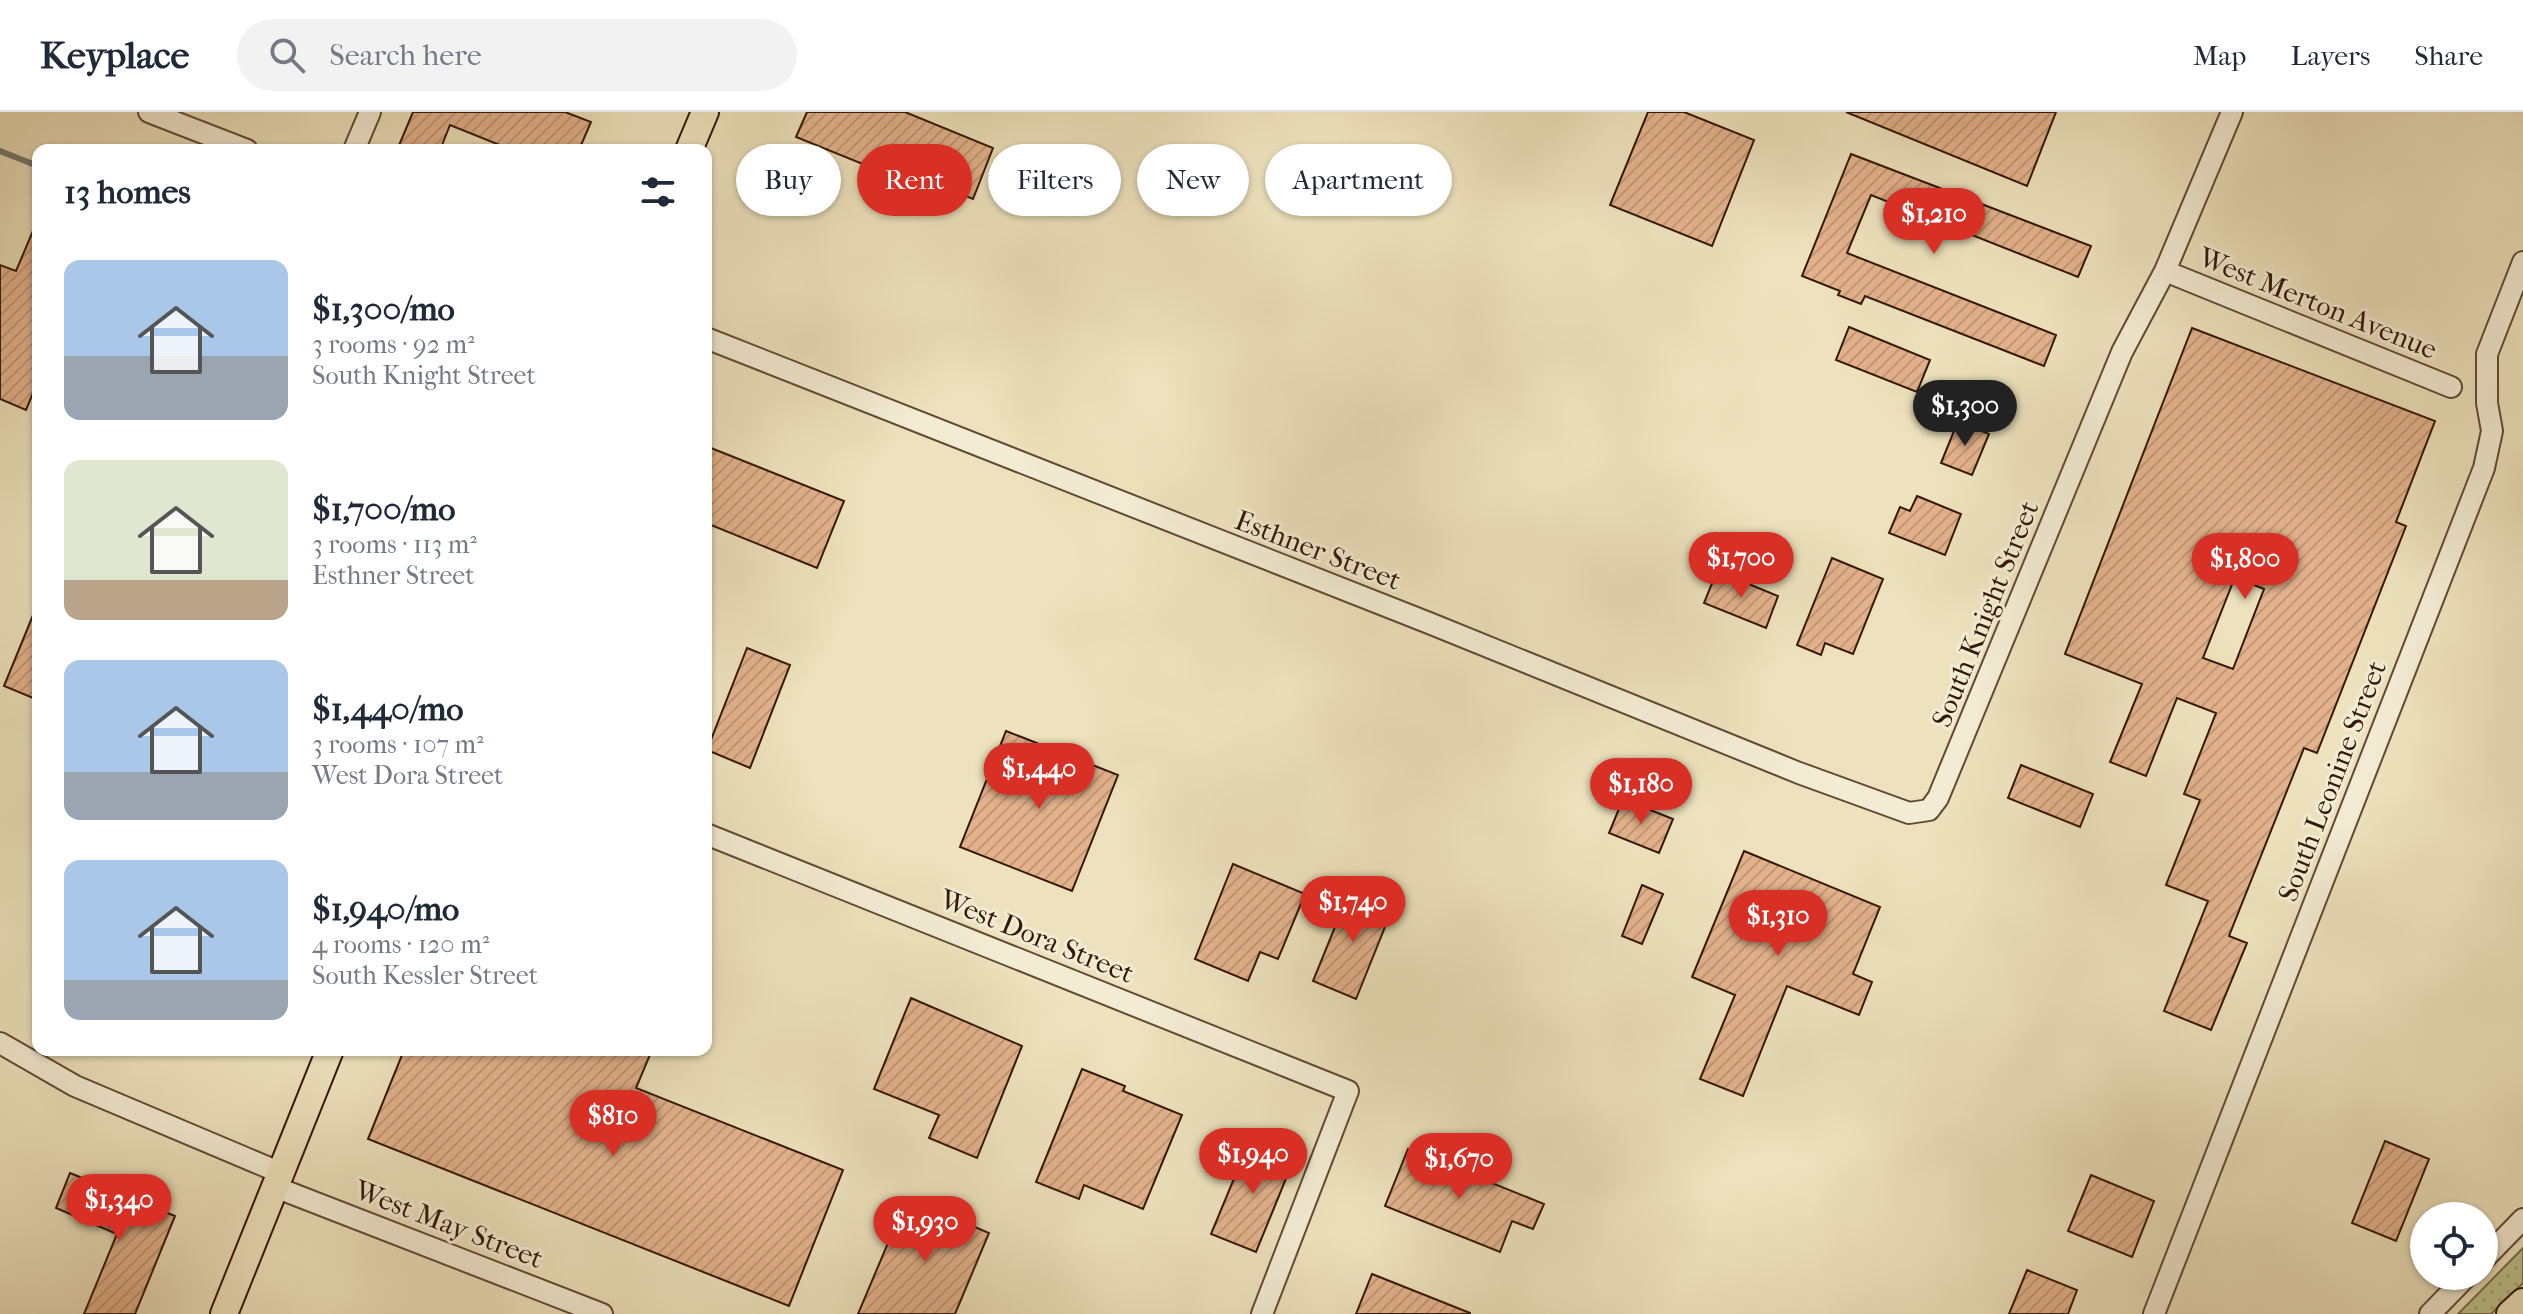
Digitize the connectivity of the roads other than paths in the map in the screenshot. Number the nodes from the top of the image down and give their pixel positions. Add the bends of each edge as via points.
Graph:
1 (149, 112) edge
2 (370, 112) edge
3 (705, 112) edge
4 (2232, 112) edge
5 (232, 144) edge
6 (357, 144) edge
7 (692, 144) edge
8 (2523, 262) edge
9 (2165, 271) junction
10 (712, 340) edge
11 (2451, 387) dead end
12 (1909, 813) joint
13 (712, 836) edge
14 (0, 1043) edge
15 (328, 1056) edge
16 (278, 1180) junction
17 (2523, 1219) edge
18 (2498, 1245) edge
19 (2453, 1290) edge
20 (2523, 1302) edge
21 (224, 1314) edge
22 (602, 1314) edge
23 (1262, 1314) edge
24 (2154, 1314) edge
25 (2430, 1314) edge
26 (2510, 1314) edge

1 - 5 street
2 - 6 street
3 - 7 main road
4 - 9 street, South Knight Street
8 - 24 street, South Leonine Street via 2487,354 2492,431 2484,468
9 - 11 street, West Merton Avenue
9 - 12 street, South Knight Street via 2122,352 1938,798 1929,810
10 - 12 street, Esthner Street
13 - 23 street, West Dora Street via 1348,1091
14 - 16 street, West May Street via 75,1086
15 - 16 main road
16 - 21 main road
16 - 22 street, West May Street
17 - 18 street
19 - 25 street
20 - 26 main road

